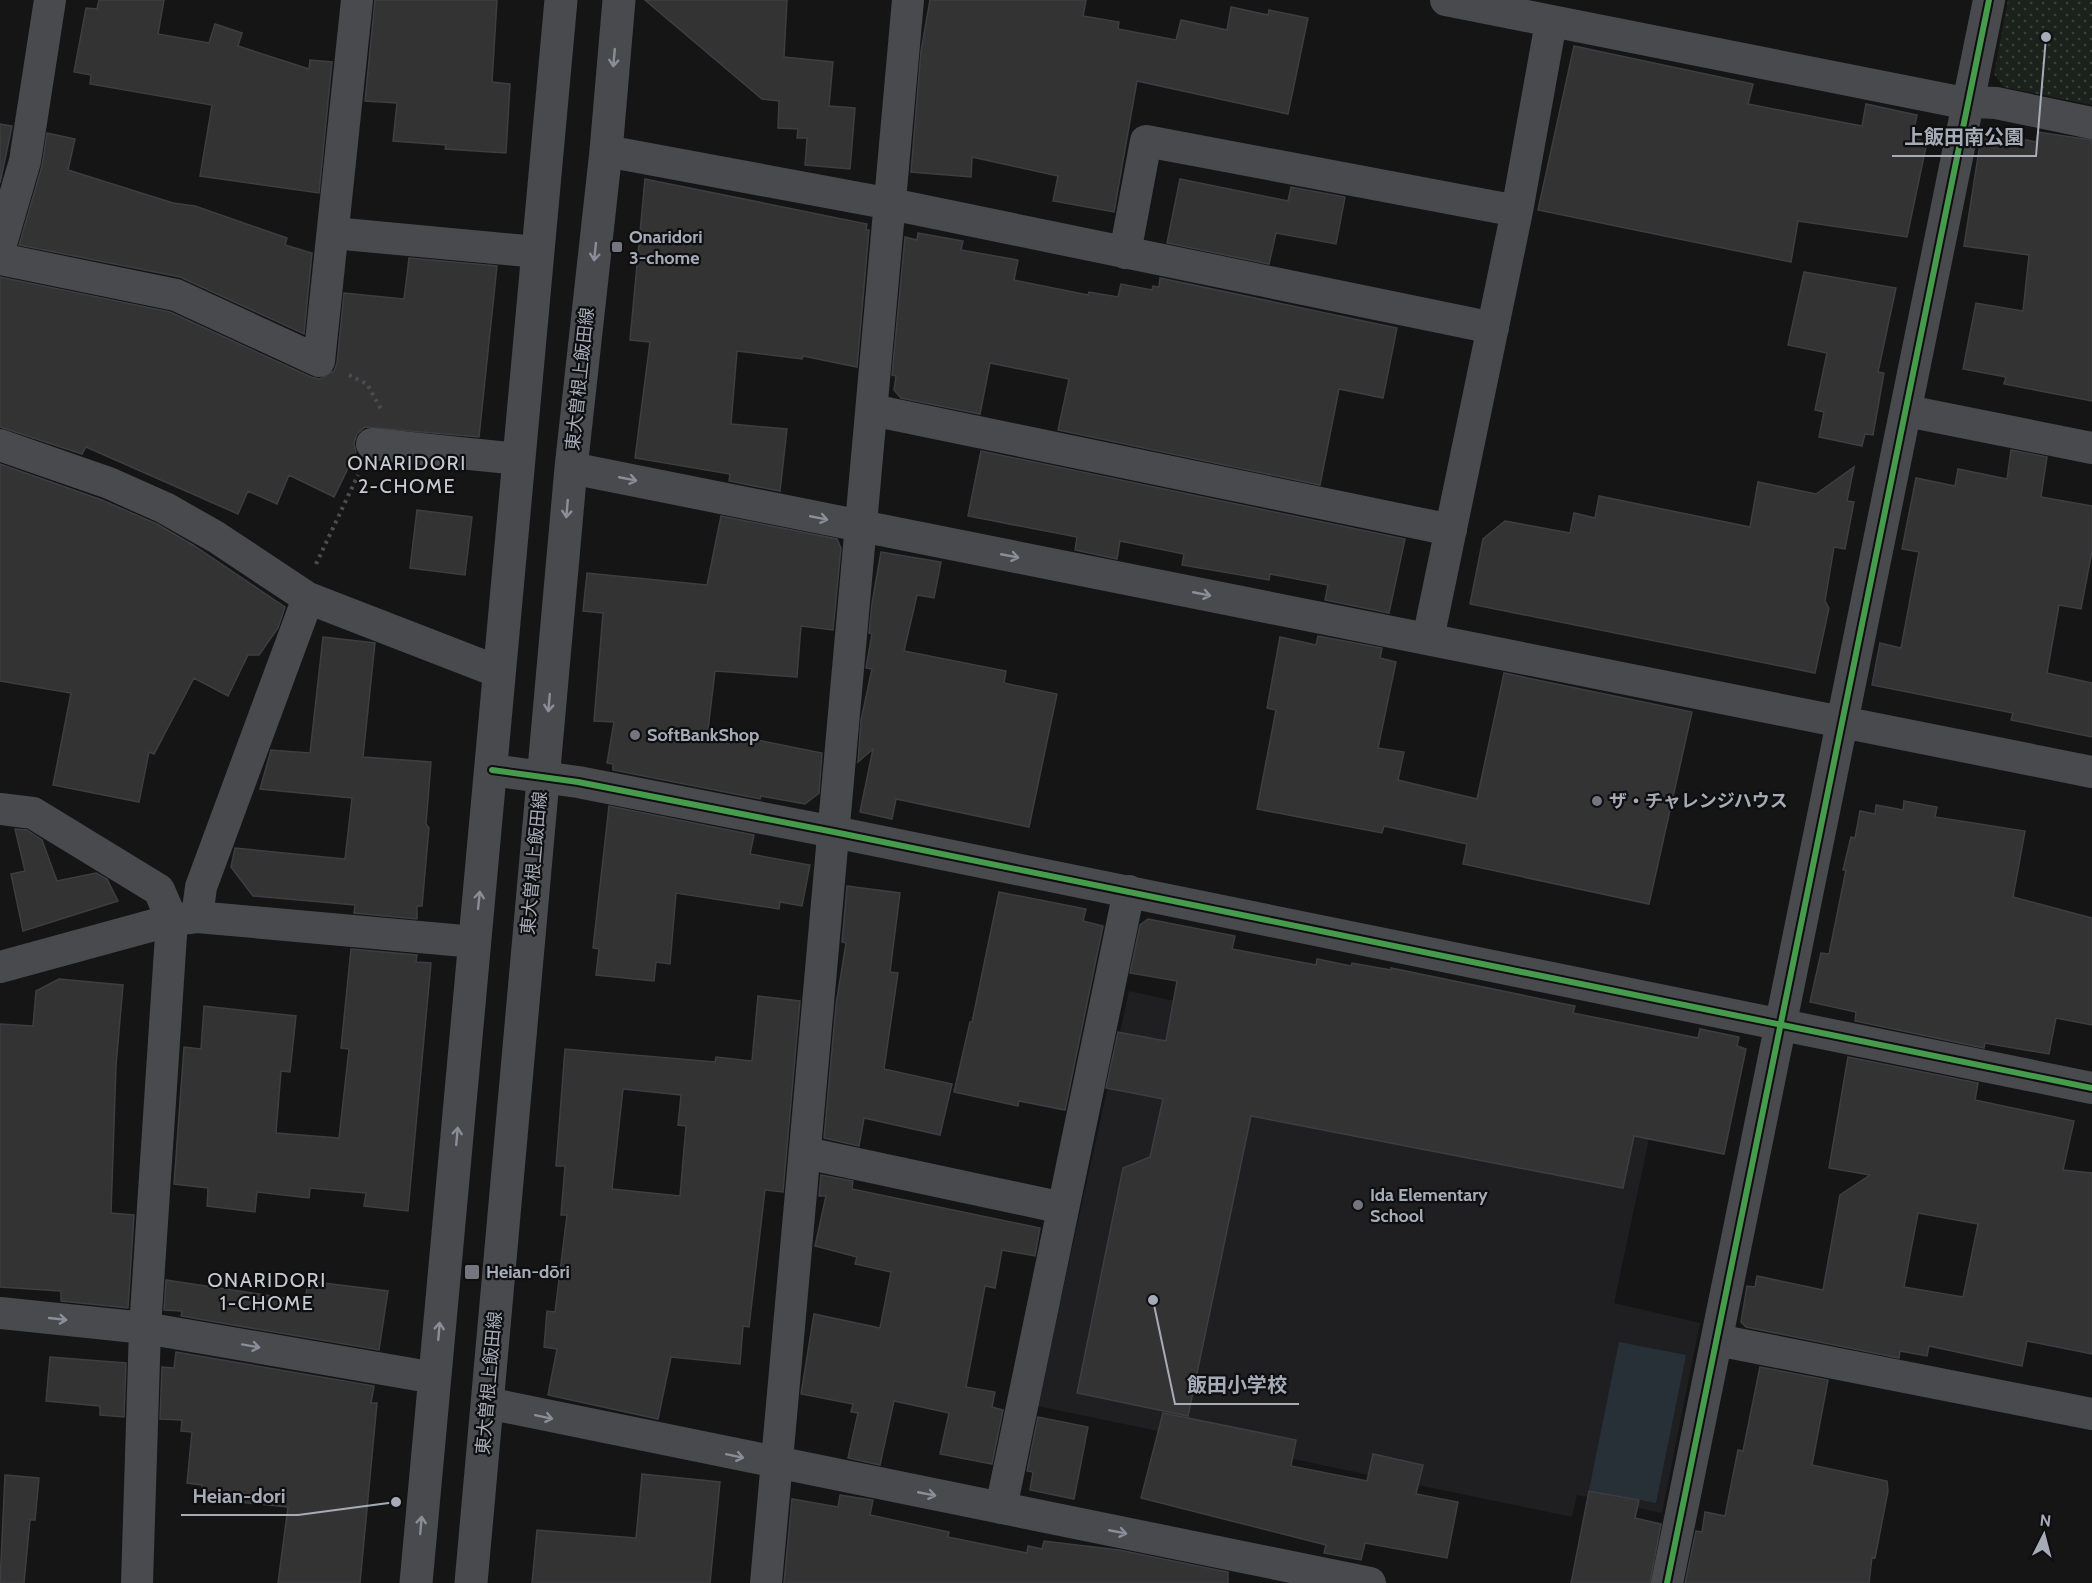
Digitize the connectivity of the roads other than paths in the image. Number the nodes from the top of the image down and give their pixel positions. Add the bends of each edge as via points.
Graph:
1 (50, 0) edge
2 (357, 0) edge
3 (561, 0) edge
4 (619, 0) edge
5 (908, 0) edge
6 (1446, 0) edge
7 (1989, 0) edge
8 (1551, 22) junction
9 (1968, 102) junction
10 (2092, 123) edge
11 (606, 151) junction
12 (891, 204) junction
13 (1516, 211) junction
14 (333, 233) junction
15 (0, 247) edge
16 (537, 252) junction
17 (1125, 253) junction
18 (0, 259) edge
19 (1493, 328) junction
20 (872, 410) junction
21 (1907, 411) junction
22 (372, 444) dead end
23 (0, 446) edge
24 (2092, 448) edge
25 (518, 459) junction
26 (570, 468) junction
27 (863, 526) junction
28 (1451, 530) junction
29 (308, 598) junction
30 (1428, 639) junction
31 (499, 672) junction
32 (1843, 722) junction
33 (492, 770) junction
34 (2092, 772) edge
35 (542, 777) junction
36 (0, 809) edge
37 (834, 832) junction
38 (1129, 891) junction
39 (185, 918) junction
40 (475, 942) junction
41 (0, 967) edge
42 (1783, 1024) junction
43 (2092, 1088) edge
44 (806, 1153) junction
45 (1063, 1208) junction
46 (0, 1313) edge
47 (145, 1328) junction
48 (1718, 1340) junction
49 (435, 1378) junction
50 (487, 1403) junction
51 (2092, 1414) edge
52 (778, 1465) junction
53 (1001, 1508) junction
54 (136, 1583) edge
55 (416, 1583) edge
56 (471, 1583) edge
57 (766, 1583) edge
58 (1370, 1583) edge
59 (1667, 1583) edge

1 - 15 street via 28,143
2 - 14 street
3 - 16 street
4 -> 11 street, 東大曽根上飯田線
5 - 12 street
6 - 8 street
7 - 9 street
8 - 9 street
8 - 13 street
9 - 10 street via 1996,103
9 - 21 street
11 - 12 street
11 -> 26 street, 東大曽根上飯田線
12 - 17 street
12 - 20 street
13 - 17 street via 1146,141
13 - 19 street
14 - 16 street
14 - 18 street via 319,361 176,295
16 - 25 street
17 - 19 street
19 - 28 street
20 - 27 street
20 - 28 street
21 - 24 street
21 - 32 street
22 - 25 street
23 - 29 street via 109,483 165,508
25 - 31 street
26 -> 27 street
26 -> 35 street, 東大曽根上飯田線
27 -> 30 street
27 - 37 street
28 - 30 street
29 - 31 street
29 - 39 street via 201,887
30 - 32 street
31 - 33 street
32 - 34 street
32 - 42 street
33 - 35 street
40 -> 33 street
35 - 37 street
35 - 50 street, 東大曽根上飯田線
36 - 39 street via 33,813 159,890
37 - 38 street
37 - 44 street
38 - 42 street
38 - 45 street
39 - 40 street
39 - 41 street
39 - 47 street
49 -> 40 street
42 - 43 street
42 - 48 street
44 - 45 street
44 - 52 street
45 - 53 street
46 -> 47 street
47 -> 49 street
47 - 54 street
48 - 51 street
48 - 59 street
55 -> 49 street
50 -> 52 street
50 - 56 street, 東大曽根上飯田線
52 -> 53 street
52 - 57 street
53 -> 58 street

